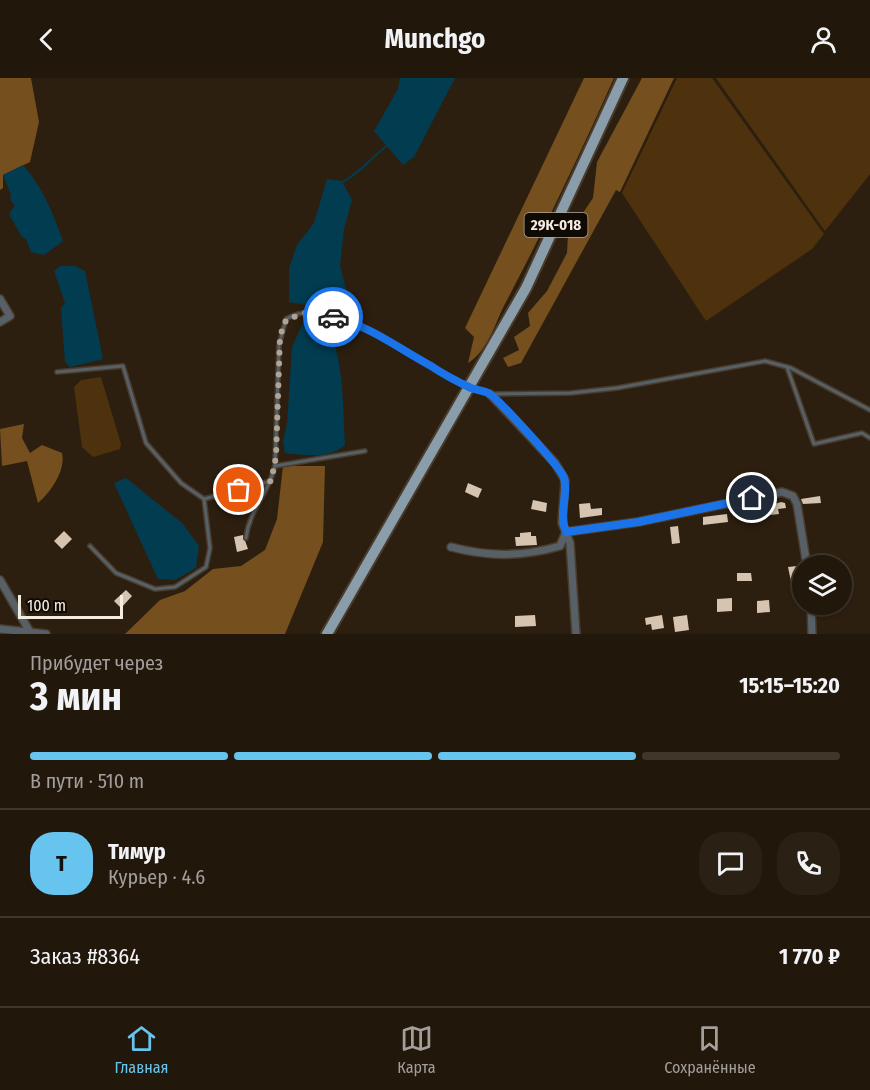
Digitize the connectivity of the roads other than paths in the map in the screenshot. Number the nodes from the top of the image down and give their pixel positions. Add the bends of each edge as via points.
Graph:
1 (623, 78) edge
2 (0, 299) edge
3 (0, 322) edge
4 (787, 367) junction
5 (57, 372) dead end
6 (469, 387) junction
7 (490, 394) junction
8 (870, 410) edge
9 (870, 438) edge
10 (365, 451) dead end
11 (275, 466) junction
12 (271, 481) junction
13 (204, 499) junction
14 (566, 532) junction
15 (246, 538) dead end
16 (90, 546) dead end
17 (451, 547) dead end
18 (805, 555) edge
19 (0, 580) edge
20 (811, 615) edge
21 (0, 629) edge
22 (30, 632) junction
23 (46, 634) edge
24 (327, 634) edge
25 (576, 634) edge
26 (812, 634) edge

1 - 6 main road, 29К-018 via 526,288
2 - 3 street via 10,316
4 - 7 lane via 765,361 617,388
4 - 8 lane
4 - 9 lane via 814,444 862,433
5 - 13 lane via 123,366 146,443 181,483
6 - 7 lane
6 - 11 lane via 355,322 318,314 294,315 286,320 280,336
6 - 24 main road, 29К-018
7 - 14 street via 562,473 562,523
10 - 11 lane
11 - 12 lane
12 - 13 lane
12 - 15 lane via 247,522
13 - 16 lane via 210,548 206,567 174,587 155,589 116,573
14 - 17 street via 560,546 538,552 507,556
14 - 18 street via 638,522 782,492 793,496 797,504
14 - 25 street
19 - 22 street
20 - 26 street
21 - 22 street
22 - 23 street

